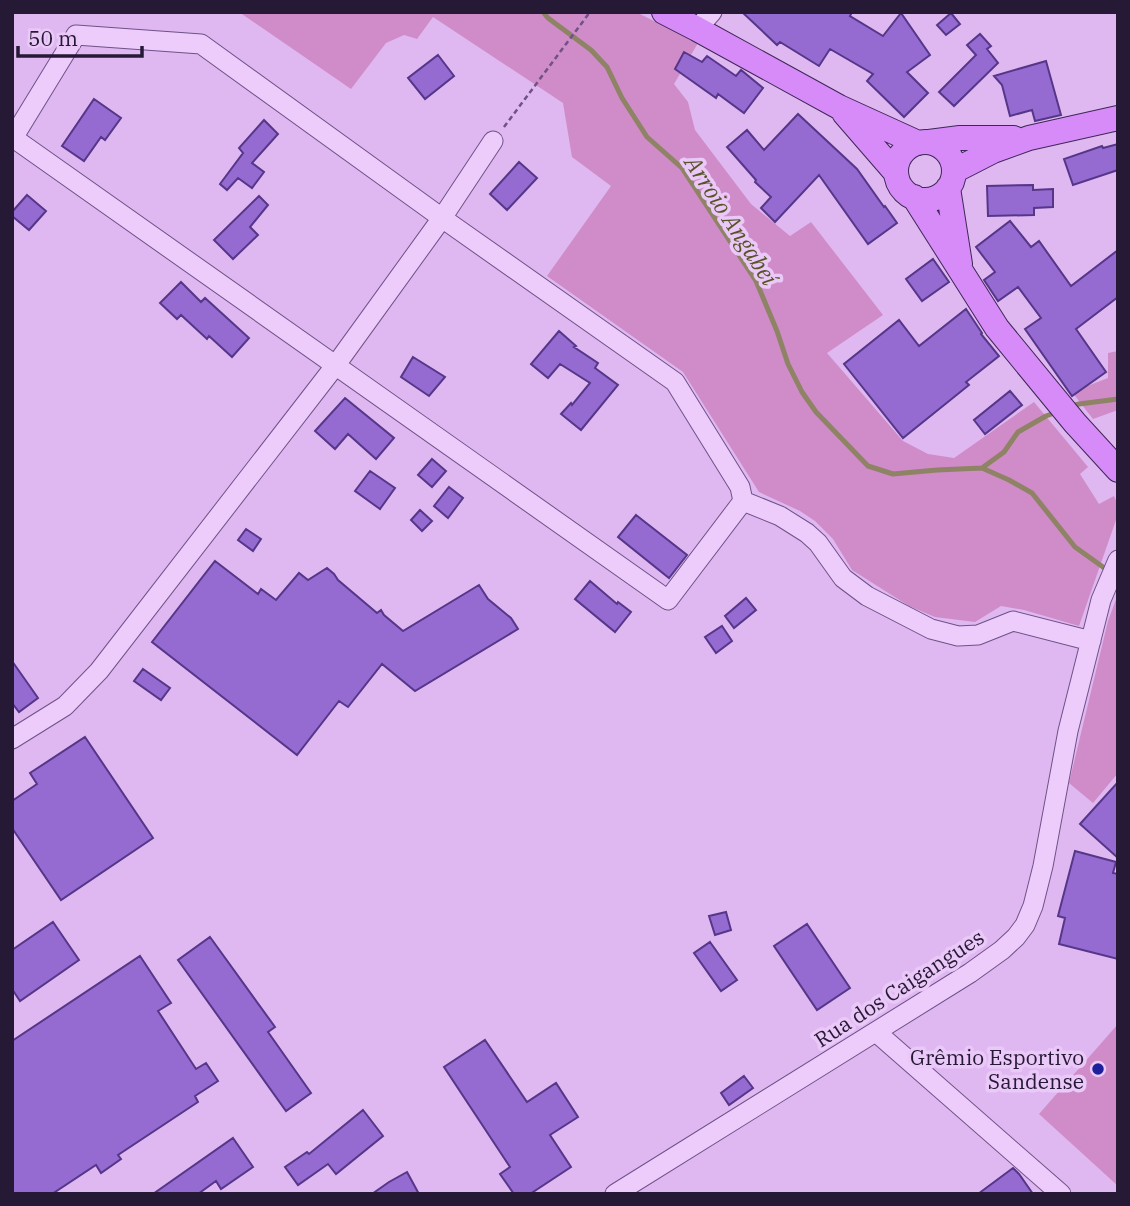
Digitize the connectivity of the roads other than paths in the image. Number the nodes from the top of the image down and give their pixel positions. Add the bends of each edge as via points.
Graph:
1 (664, 12) edge
2 (705, 20) edge
3 (839, 107) junction
4 (1118, 118) edge
5 (13, 137) edge
6 (1029, 138) junction
7 (493, 141) road end
8 (924, 142) junction
9 (896, 173) junction
10 (951, 179) junction
11 (914, 197) junction
12 (442, 218) junction
13 (962, 272) junction
14 (335, 366) junction
15 (1111, 464) edge
16 (1118, 481) edge
17 (743, 501) junction
18 (1118, 560) edge
19 (1091, 641) junction
20 (12, 739) edge
21 (876, 1032) junction
22 (615, 1194) edge
23 (1061, 1194) edge

1 - 2 main road
2 - 3 main road
3 - 8 main road
3 - 9 main road
4 - 6 main road
5 - 12 street via 76,34 201,44
5 - 14 street
6 - 8 main road
6 - 10 main road via 993,151
7 - 12 street
8 - 9 main road via 901,153
8 - 10 main road via 945,150 952,162
9 - 11 main road via 901,188
10 - 11 main road via 933,198
10 - 13 main road
11 - 13 main road
12 - 14 street
12 - 17 street via 675,382 740,487
13 - 15 main road via 997,328
14 - 17 street via 668,600
14 - 20 street via 99,671 65,706
15 - 16 main road
17 - 19 street via 807,533 843,578 867,596 932,629 958,636 978,635 1013,621
18 - 19 street, Rua dos Caigangues
19 - 21 street, Rua dos Caigangues via 1026,925 970,973
21 - 22 street, Rua dos Caigangues
21 - 23 street

